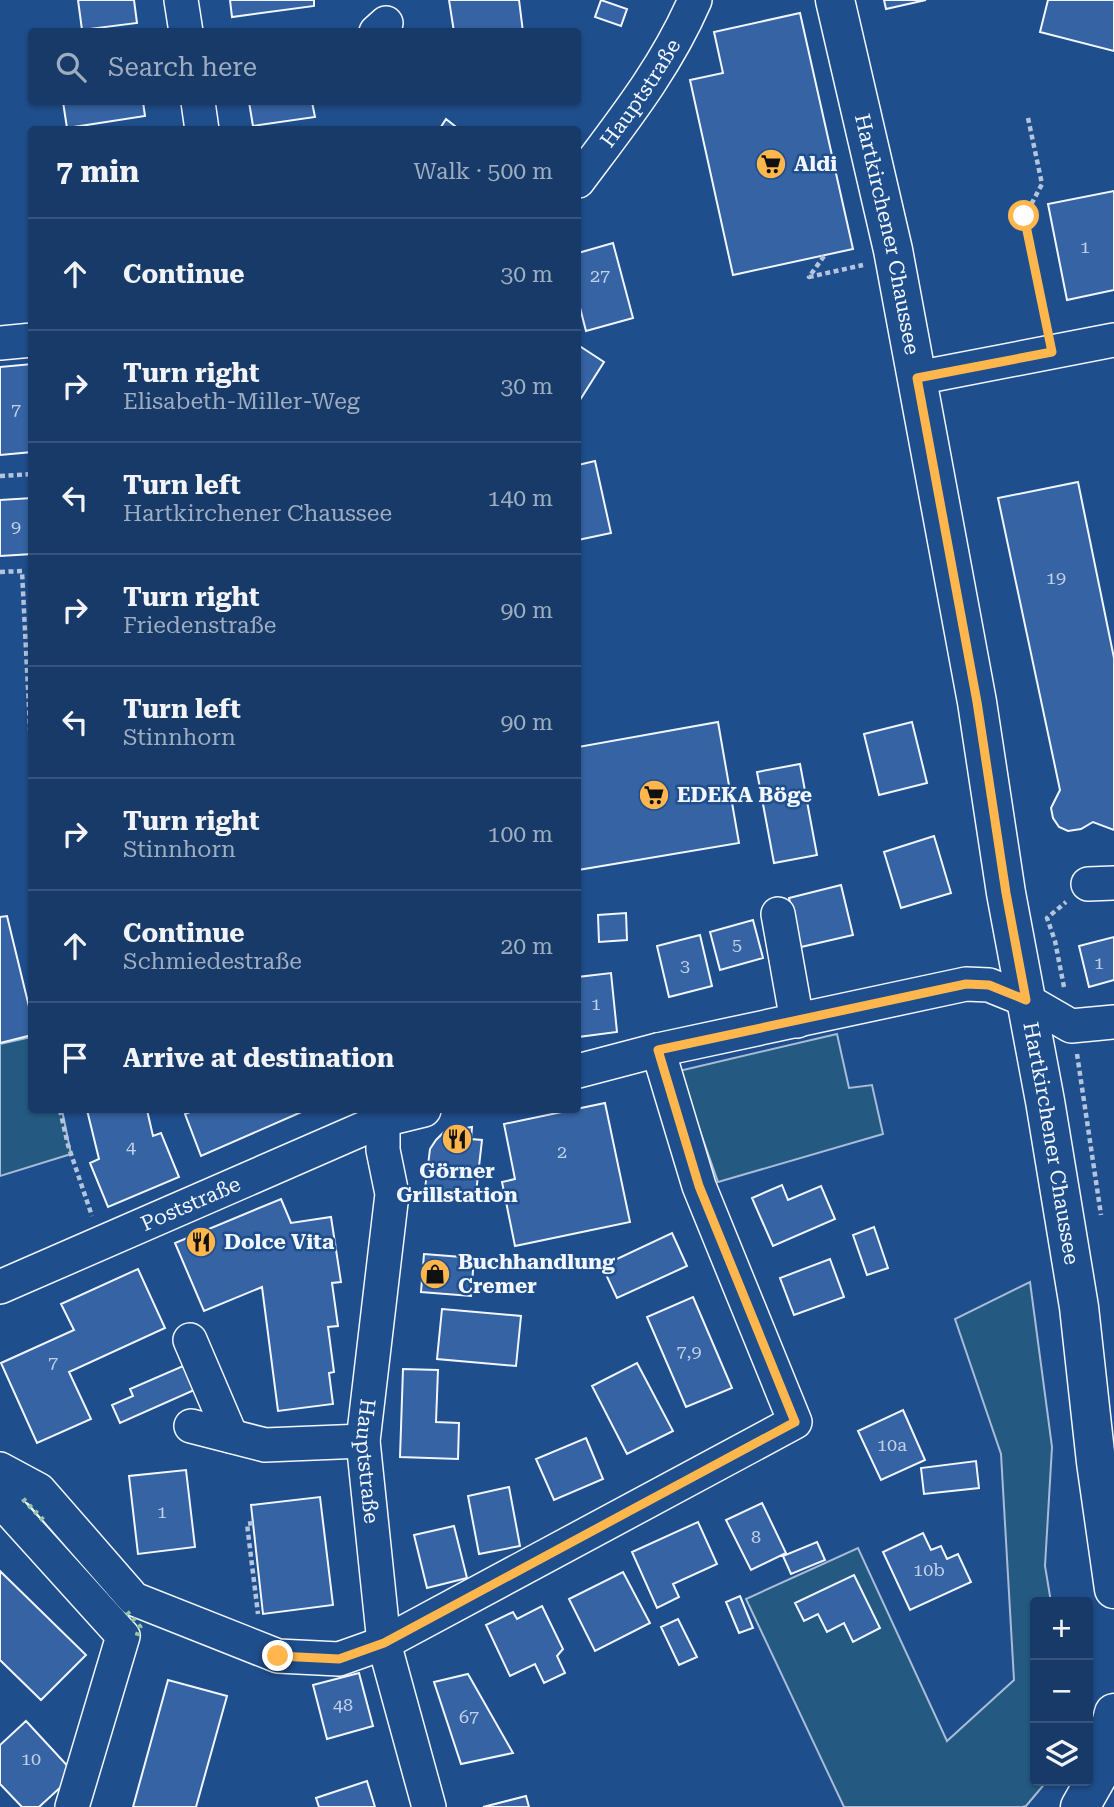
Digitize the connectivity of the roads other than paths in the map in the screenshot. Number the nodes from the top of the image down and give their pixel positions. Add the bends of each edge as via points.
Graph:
1 (181, 0) edge
2 (695, 0) edge
3 (835, 0) edge
4 (185, 28) edge
5 (198, 105) edge
6 (201, 126) edge
7 (581, 177) edge
8 (28, 340) edge
9 (1114, 340) edge
10 (0, 343) edge
11 (917, 378) junction
12 (778, 914) dead end
13 (1026, 1000) junction
14 (797, 1021) junction
15 (1114, 1023) edge
16 (658, 1050) junction
17 (581, 1070) edge
18 (384, 1115) edge
19 (0, 1287) edge
20 (190, 1340) dead end
21 (191, 1426) dead end
22 (231, 1436) junction
23 (363, 1441) junction
24 (4, 1483) edge
25 (1114, 1589) edge
26 (384, 1643) junction
27 (1114, 1713) edge
28 (72, 1807) edge
29 (429, 1807) edge
30 (1080, 1807) edge

1 - 4 street
2 - 7 street, Hauptstraße via 660,69
3 - 11 main road, Hartkirchener Chaussee via 894,250
5 - 6 street
8 - 10 street
9 - 11 street
11 - 13 main road, Hartkirchener Chaussee
12 - 14 street
13 - 14 street via 989,985 966,984
13 - 15 street via 1071,1026
13 - 25 main road, Hartkirchener Chaussee via 1079,1307
14 - 16 street
16 - 17 street
16 - 26 street via 699,1186 795,1422
18 - 19 street, Poststraße
18 - 23 street, Hauptstraße via 383,1150 392,1194
20 - 22 street
21 - 22 street
22 - 23 street via 265,1445
23 - 26 street, Hauptstraße
24 - 26 street via 39,1490 134,1599 278,1656 339,1659
24 - 28 street via 123,1636
26 - 29 street, Hauptstraße
27 - 30 main road via 1097,1777

